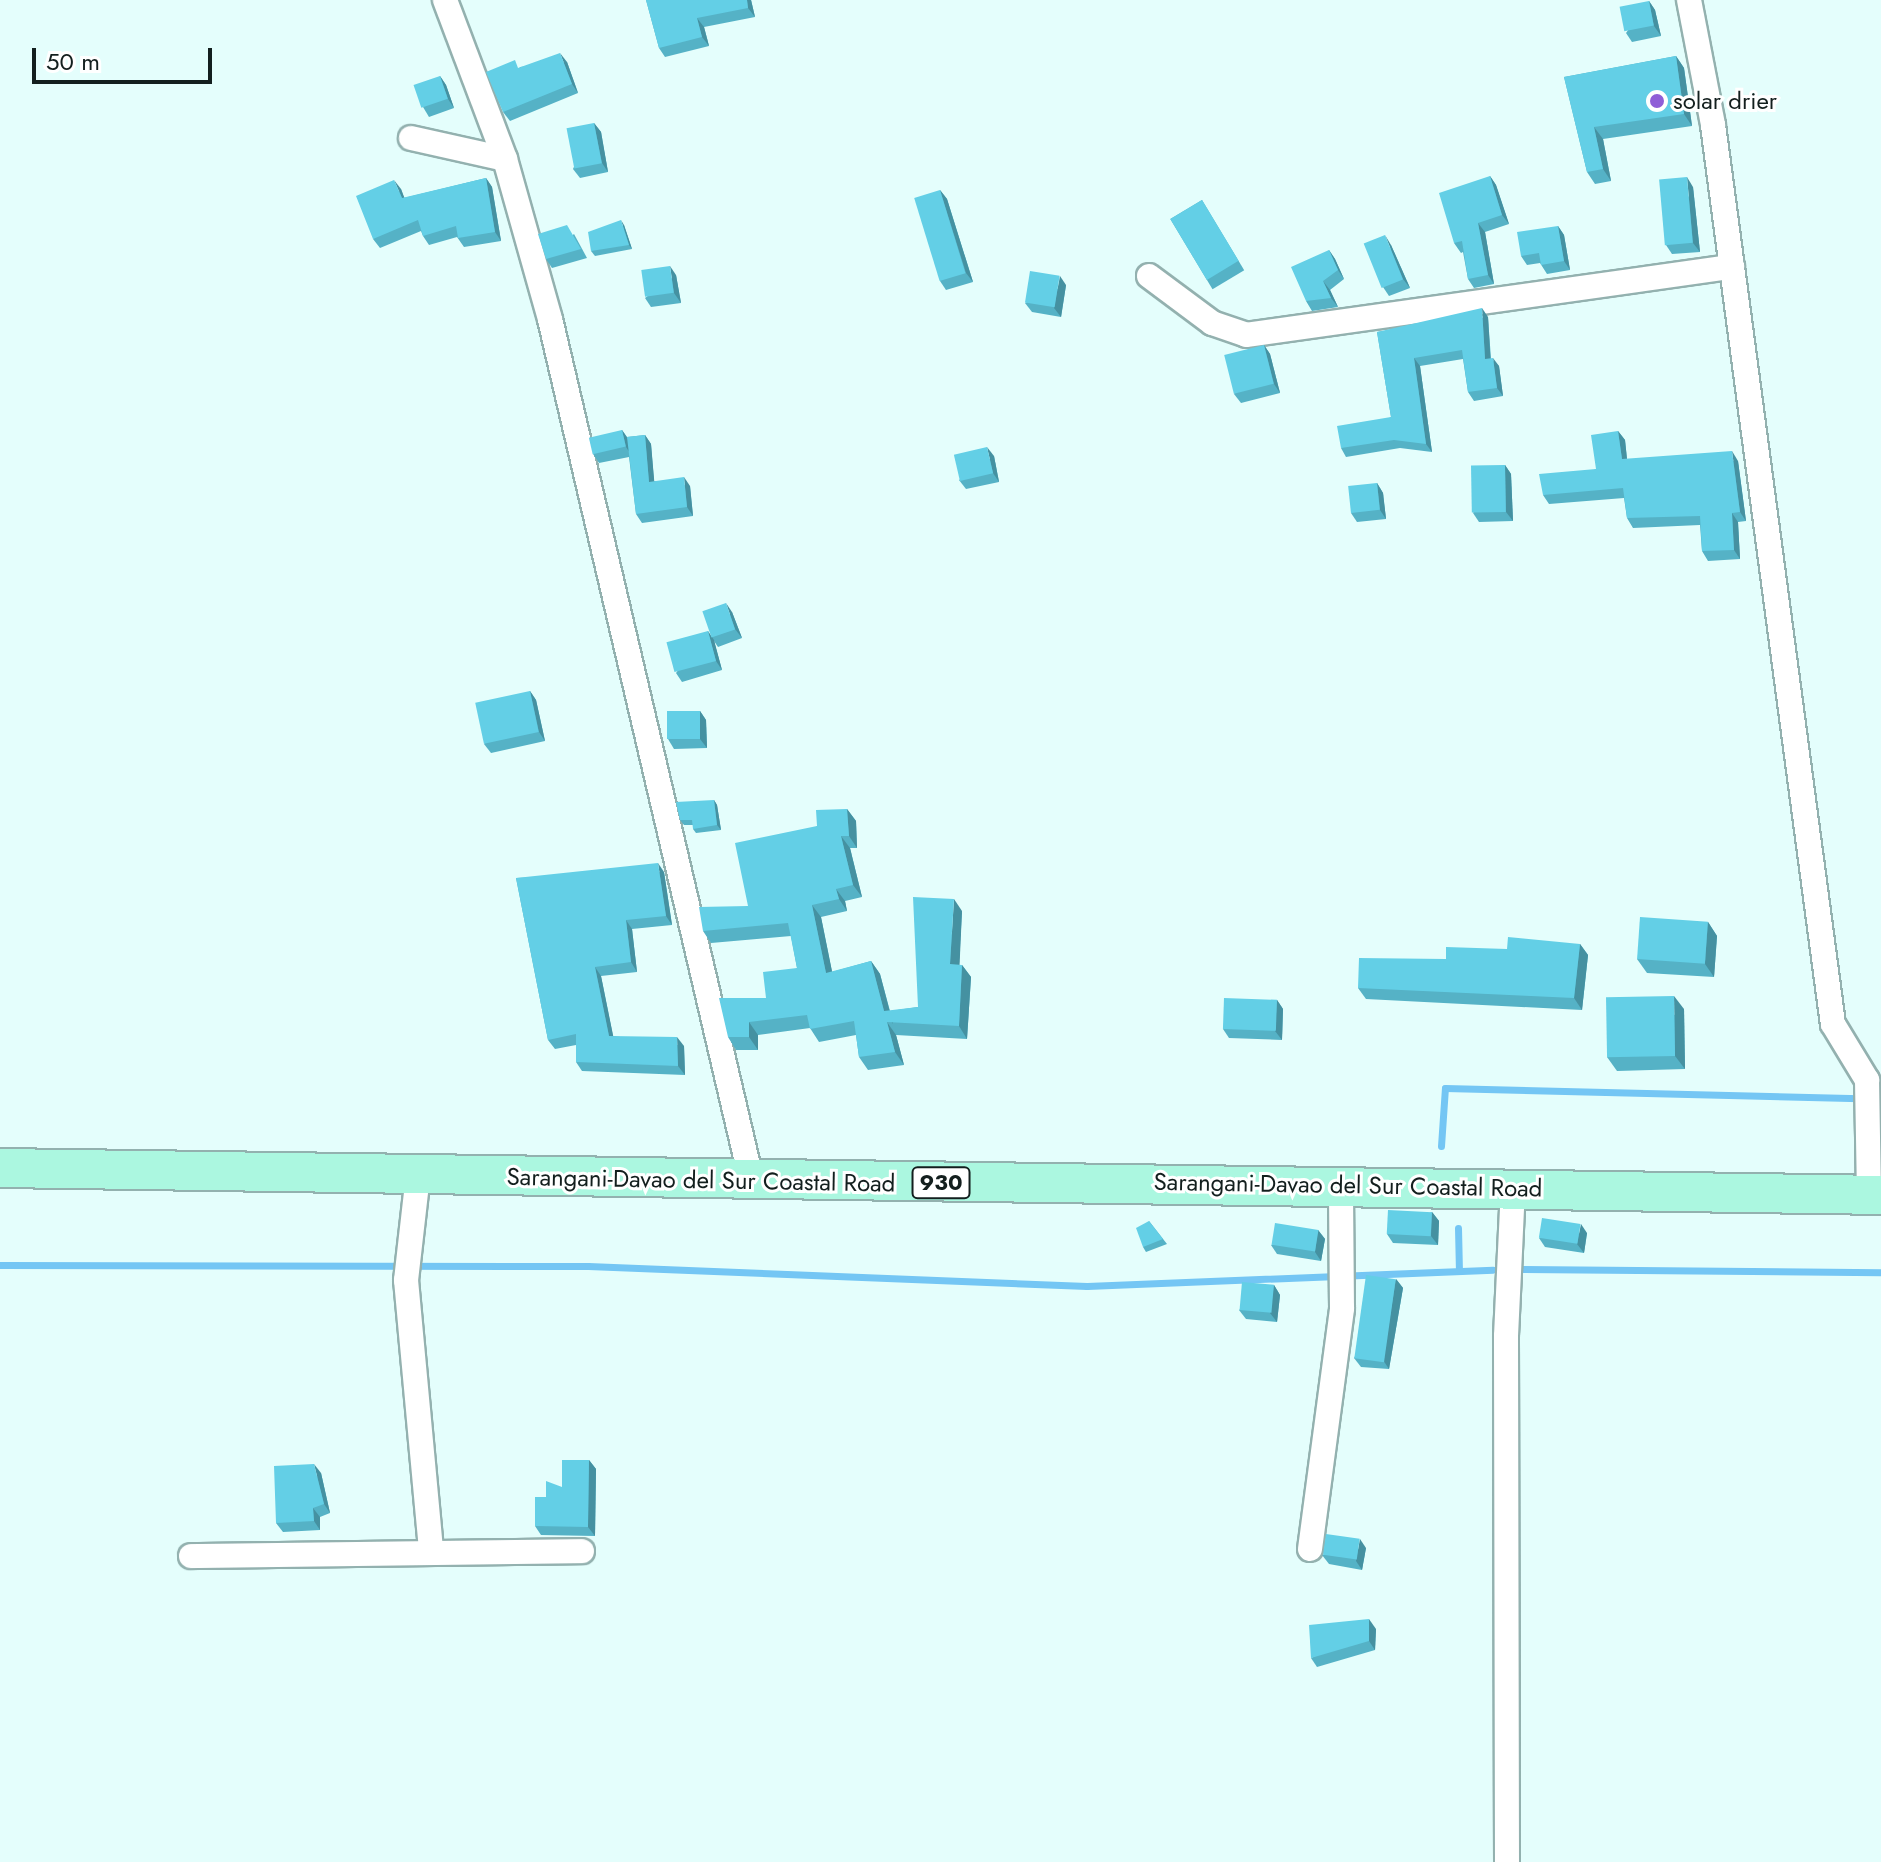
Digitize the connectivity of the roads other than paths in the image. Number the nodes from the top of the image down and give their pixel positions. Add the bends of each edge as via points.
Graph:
1 (445, 0) edge
2 (1689, 0) edge
3 (411, 138) dead end
4 (505, 159) junction
5 (1732, 267) junction
6 (1149, 276) dead end
7 (0, 1168) edge
8 (418, 1175) junction
9 (752, 1183) junction
10 (1341, 1183) junction
11 (1513, 1187) junction
12 (1875, 1195) edge
13 (431, 1549) junction
14 (1310, 1549) dead end
15 (582, 1551) dead end
16 (191, 1556) dead end
17 (1507, 1862) edge

1 - 4 street
2 - 5 street
3 - 4 street
4 - 9 street via 550,319
5 - 6 street via 1246,335 1212,323
5 - 12 street via 1833,1024 1867,1080
7 - 8 main road, Sarangani-Davao del Sur Coastal Road / 930
8 - 9 main road, Sarangani-Davao del Sur Coastal Road / 930
8 - 13 street via 406,1280
9 - 10 main road, Sarangani-Davao del Sur Coastal Road / 930
10 - 11 main road, Sarangani-Davao del Sur Coastal Road / 930
10 - 14 street via 1342,1308
11 - 12 main road, Sarangani-Davao del Sur Coastal Road / 930
11 - 17 street via 1506,1336
13 - 15 street
13 - 16 street

